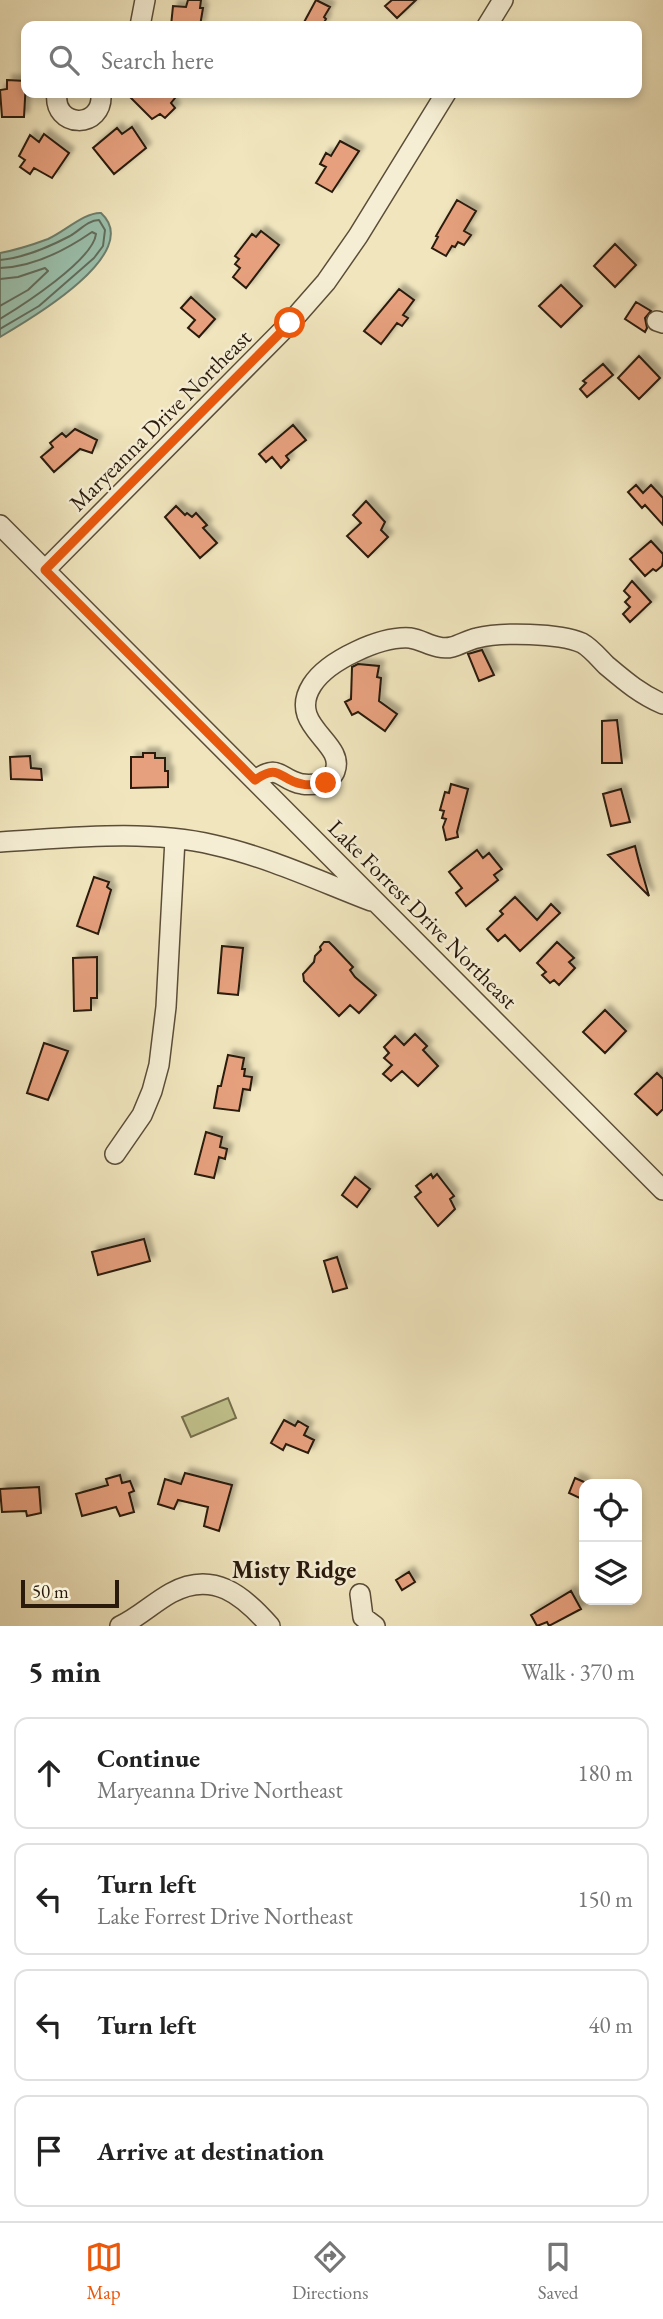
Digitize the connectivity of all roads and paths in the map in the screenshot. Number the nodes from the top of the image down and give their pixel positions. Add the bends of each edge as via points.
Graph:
1 (145, 0) edge
2 (503, 0) edge
3 (142, 21) edge
4 (490, 21) edge
5 (57, 98) edge
6 (101, 98) edge
7 (443, 98) edge
8 (0, 525) edge
9 (45, 570) junction
10 (663, 704) edge
11 (255, 780) junction
12 (175, 839) junction
13 (0, 842) edge
14 (378, 903) junction
15 (115, 1154) dead end
16 (663, 1190) edge
17 (360, 1594) dead end
18 (120, 1626) edge
19 (270, 1626) edge
20 (374, 1626) edge

1 - 3 street
2 - 4 street
5 - 6 street via 61,111 81,121 95,114
7 - 9 street, Maryeanna Drive Northeast via 326,282
8 - 9 street, Lake Forrest Drive Northeast
9 - 11 street, Lake Forrest Drive Northeast
10 - 11 street via 643,695 585,644 560,636 478,638 449,648 410,638 393,641 358,649 337,660 312,684 307,718 335,757 336,770 326,783 302,784 274,771
11 - 14 street, Lake Forrest Drive Northeast
12 - 13 street
12 - 14 street via 248,854
12 - 15 street via 159,1065 142,1115
14 - 16 street, Lake Forrest Drive Northeast
17 - 20 street via 363,1617
18 - 19 street via 169,1594 203,1584 239,1595

